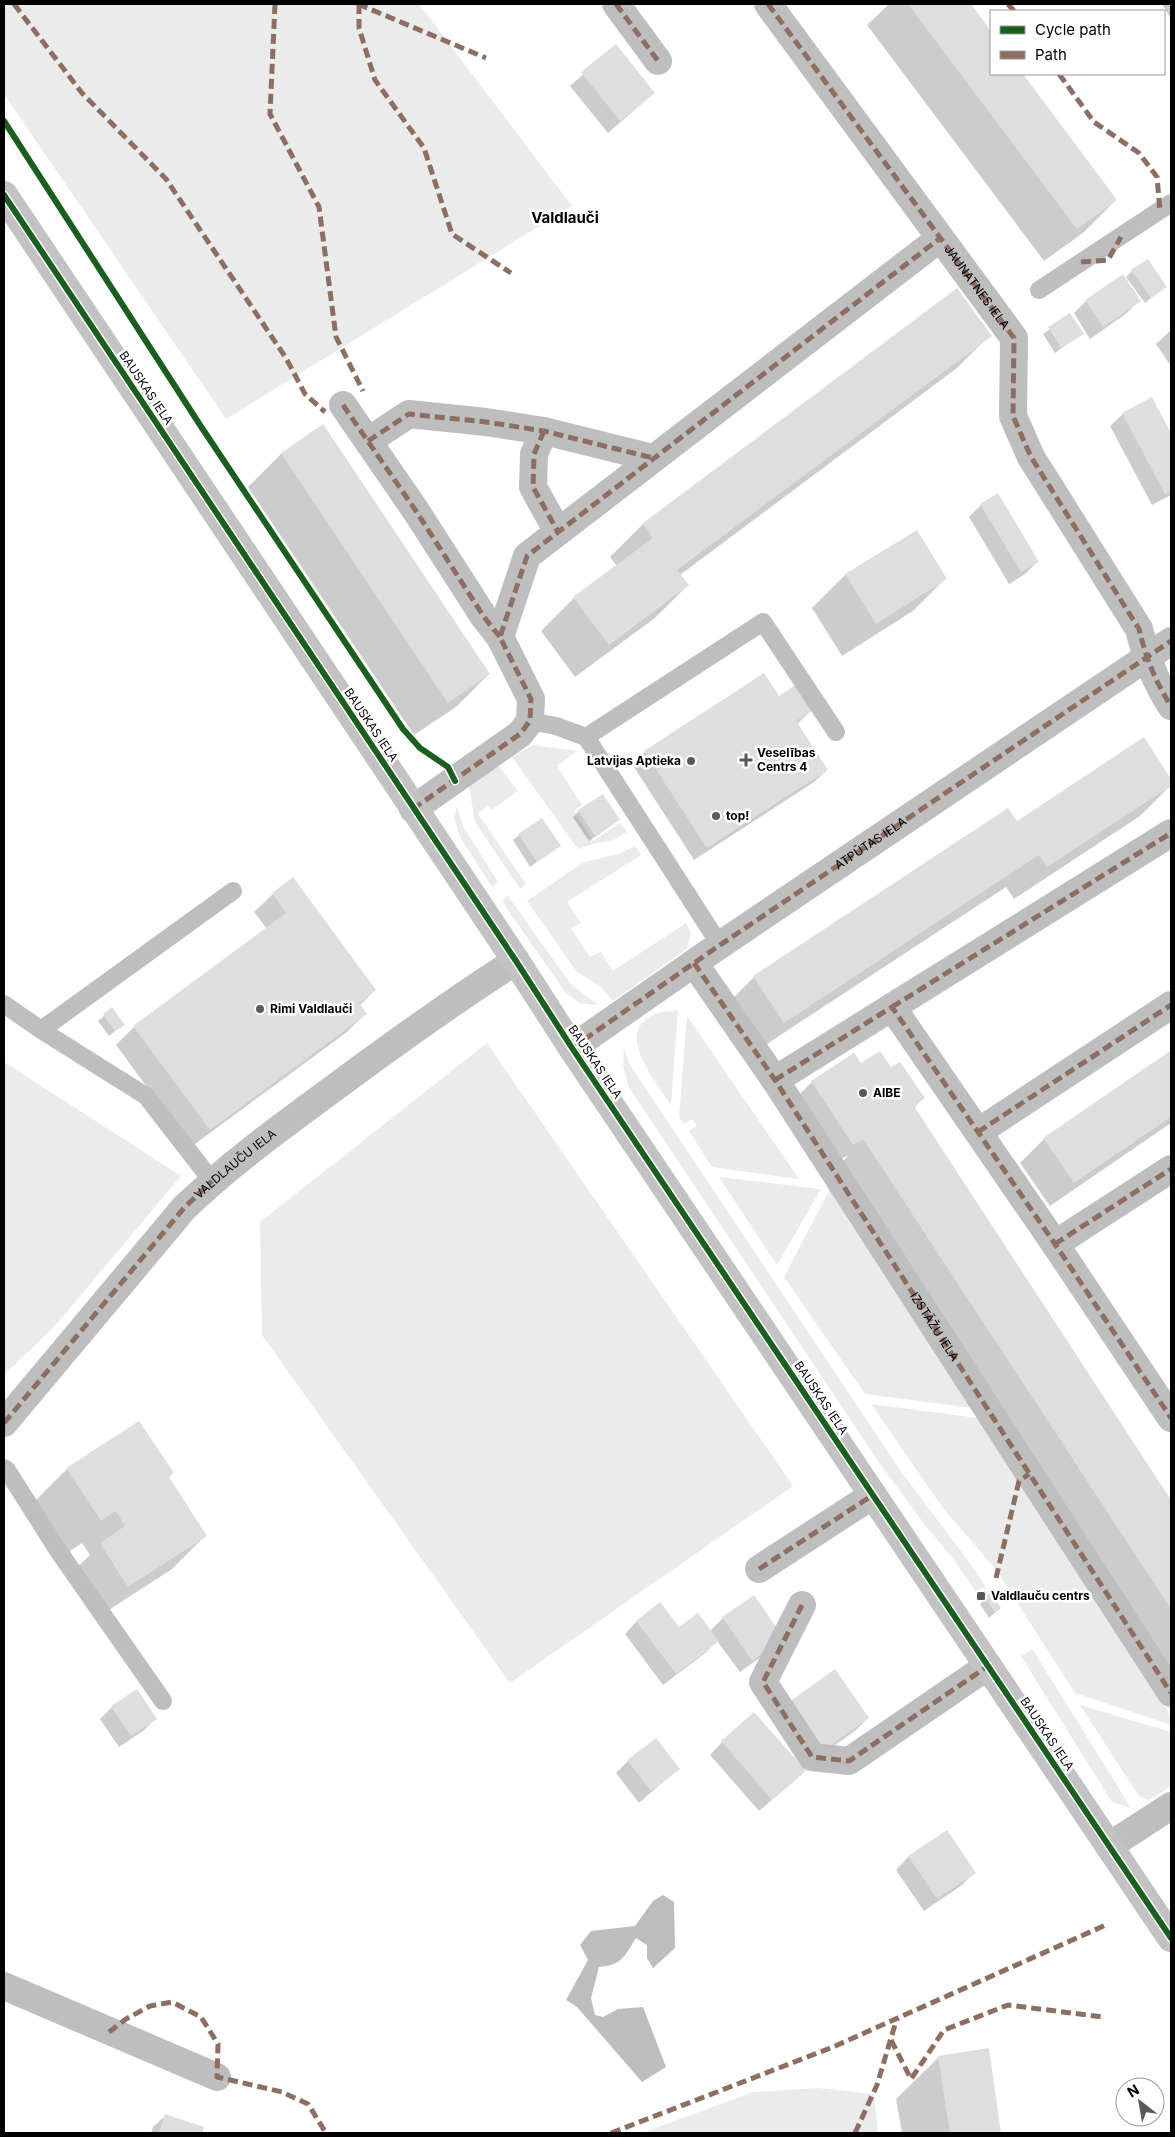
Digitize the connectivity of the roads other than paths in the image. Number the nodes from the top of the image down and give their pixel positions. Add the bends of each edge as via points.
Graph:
1 (616, 4) edge
2 (768, 4) edge
3 (658, 61) dead end
4 (4, 195) edge
5 (1168, 209) edge
6 (939, 238) junction
7 (1039, 290) dead end
8 (343, 405) dead end
9 (544, 431) junction
10 (368, 441) junction
11 (653, 458) junction
12 (558, 532) junction
13 (500, 637) junction
14 (1171, 641) edge
15 (1146, 658) junction
16 (1171, 706) edge
17 (530, 721) junction
18 (836, 732) dead end
19 (586, 737) junction
20 (413, 809) junction
21 (1171, 833) edge
22 (233, 891) dead end
23 (720, 945) junction
24 (516, 961) junction
25 (694, 963) junction
26 (4, 1004) edge
27 (1171, 1005) edge
28 (892, 1007) junction
29 (41, 1030) junction
30 (572, 1048) junction
31 (774, 1080) junction
32 (978, 1132) junction
33 (1171, 1169) edge
34 (212, 1181) junction
35 (1055, 1244) junction
36 (1171, 1418) edge
37 (4, 1423) edge
38 (4, 1468) edge
39 (873, 1495) junction
40 (759, 1570) dead end
41 (802, 1605) dead end
42 (988, 1666) junction
43 (1171, 1693) edge
44 (162, 1701) dead end
45 (1171, 1806) edge
46 (1109, 1846) junction
47 (1171, 1938) edge
48 (4, 1986) edge
49 (217, 2077) dead end

1 - 3 street
2 - 6 street, JAUNATNES IELA
4 - 20 main road, BAUSKAS IELA
5 - 7 lane
6 - 11 street
6 - 15 street, JAUNATNES IELA via 1014,338 1013,416 1032,457 1138,629
8 - 10 street
9 - 10 street via 409,414
9 - 11 street
9 - 12 street via 534,454 533,487
10 - 13 street
11 - 12 street
12 - 13 street via 527,556
13 - 17 street via 532,699
14 - 15 street, ATPŪTAS IELA
15 - 16 street, JAUNATNES IELA
15 - 23 street, ATPŪTAS IELA
17 - 19 lane
17 - 20 street via 520,734
18 - 19 lane via 763,622
19 - 23 lane
20 - 24 main road, BAUSKAS IELA
21 - 28 street
22 - 29 lane
23 - 25 street, ATPŪTAS IELA
24 - 30 main road, BAUSKAS IELA
24 - 34 street, VALDLAUČU IELA via 348,1078
25 - 30 street, ATPŪTAS IELA
25 - 31 street, IZSTĀŽU IELA
26 - 29 lane
27 - 32 street
28 - 31 street
28 - 32 street
29 - 34 lane via 146,1096
30 - 39 main road, BAUSKAS IELA
31 - 43 street, IZSTĀŽU IELA
32 - 35 street
33 - 35 street
34 - 37 street, VALDLAUČU IELA via 184,1208
35 - 36 street
38 - 44 lane
39 - 40 street
39 - 42 main road, BAUSKAS IELA
41 - 42 street via 763,1682 812,1757 848,1762
42 - 46 main road, BAUSKAS IELA
45 - 46 street
46 - 47 main road, BAUSKAS IELA
48 - 49 street

